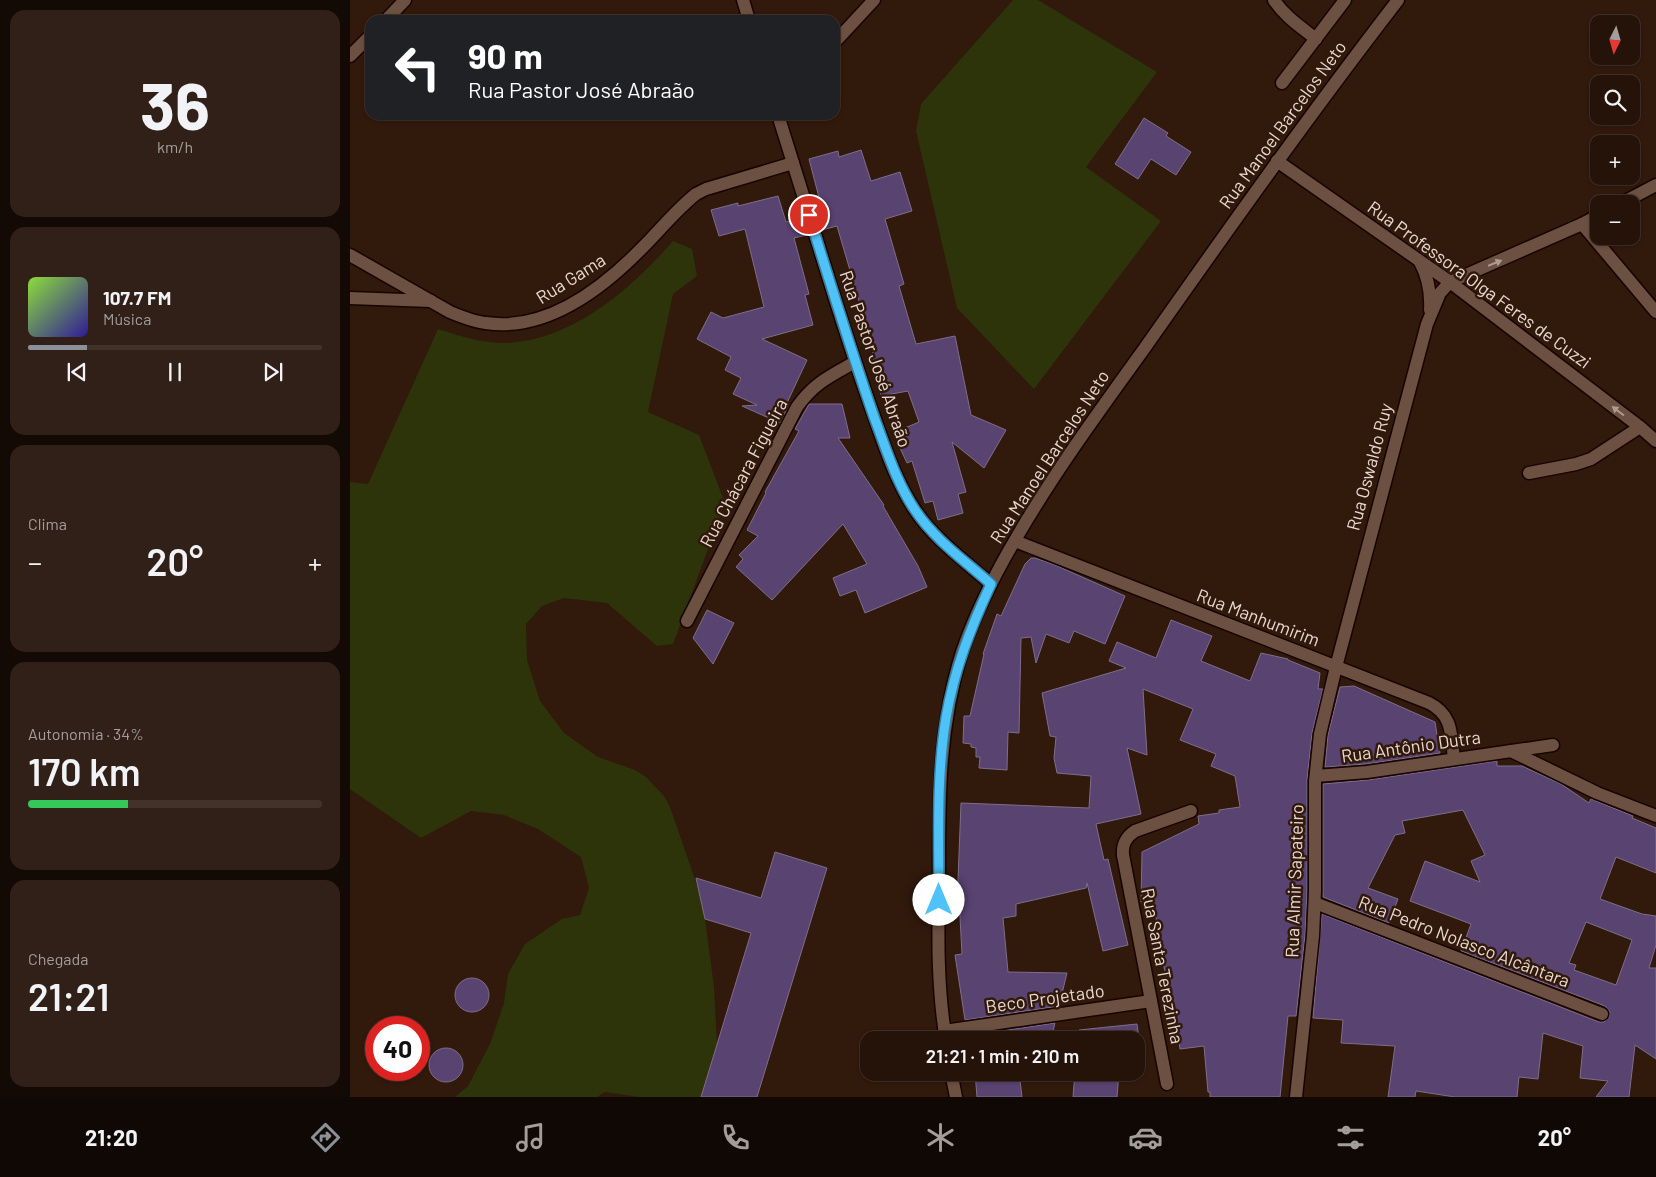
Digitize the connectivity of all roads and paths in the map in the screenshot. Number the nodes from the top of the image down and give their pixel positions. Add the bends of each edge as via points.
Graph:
1 (405, 0) edge
2 (743, 0) edge
3 (874, 0) edge
4 (1274, 0) edge
5 (1346, 0) edge
6 (1398, 0) edge
7 (391, 15) edge
8 (748, 15) edge
9 (840, 37) edge
10 (1316, 39) junction
11 (365, 41) edge
12 (350, 56) edge
13 (1282, 83) dead end
14 (780, 120) edge
15 (1277, 161) junction
16 (793, 162) junction
17 (1656, 185) edge
18 (1637, 195) edge
19 (1590, 220) edge
20 (1582, 224) junction
21 (350, 255) edge
22 (1418, 260) junction
23 (1450, 282) junction
24 (350, 298) edge
25 (431, 302) junction
26 (1656, 312) edge
27 (1427, 324) junction
28 (855, 362) junction
29 (1640, 427) junction
30 (1656, 441) edge
31 (1529, 473) dead end
32 (1014, 541) junction
33 (991, 584) junction
34 (687, 621) dead end
35 (1336, 667) junction
36 (1553, 745) dead end
37 (1511, 751) junction
38 (1454, 759) junction
39 (1316, 776) junction
40 (1191, 811) dead end
41 (1656, 816) edge
42 (1315, 903) junction
43 (1151, 1001) junction
44 (1602, 1014) dead end
45 (945, 1031) edge
46 (974, 1031) edge
47 (953, 1081) edge
48 (1167, 1084) dead end
49 (956, 1097) edge
50 (1296, 1097) edge

1 - 7 street
2 - 8 street
3 - 9 street
4 - 10 street via 1285,14
5 - 10 street
6 - 15 street, Rua Manoel Barcelos Neto
10 - 13 street
11 - 12 street
14 - 16 street, Rua Pastor José Abraão
15 - 22 street, Rua Professora Olga Feres de Cuzzi
15 - 32 street, Rua Manoel Barcelos Neto via 1063,463
16 - 25 street, Rua Gama via 696,194 610,278 571,304 540,319 486,323 467,319
16 - 28 street, Rua Pastor José Abraão
17 - 18 street
19 - 20 street
23 -> 20 street
20 - 26 street
21 - 25 street, Rua Gama
22 - 23 street, Rua Professora Olga Feres de Cuzzi
22 - 27 street via 1430,296
23 - 27 street, Rua Oswaldo Ruy via 1440,293
29 -> 23 street, Rua Professora Olga Feres de Cuzzi
24 - 25 street
27 - 35 street, Rua Oswaldo Ruy
28 - 33 street, Rua Pastor José Abraão via 902,489 916,512 937,536
28 - 34 street, Rua Chácara Figueira via 818,383 797,407
29 - 30 street, Rua Professora Olga Feres de Cuzzi
29 - 31 street via 1591,459
32 - 33 street, Rua Manoel Barcelos Neto
32 - 35 street, Rua Manhumirim
33 - 45 street, Rua Manoel Barcelos Neto via 963,651 951,694 942,749 938,960
35 - 38 street, Rua Manhumirim via 1435,706 1450,725
35 - 39 street, Rua Almir Sapateiro via 1320,734
36 - 37 street, Rua Antônio Dutra
37 - 38 street, Rua Antônio Dutra
37 - 41 street via 1597,793
38 - 39 street, Rua Antônio Dutra
39 - 42 street, Rua Almir Sapateiro
40 - 43 street, Rua Santa Terezinha via 1135,831 1122,848
42 - 44 street, Rua Pedro Nolasco Alcântara
42 - 50 street, Rua Almir Sapateiro
43 - 46 street, Beco Projetado
43 - 48 street, Rua Santa Terezinha
47 - 49 street

